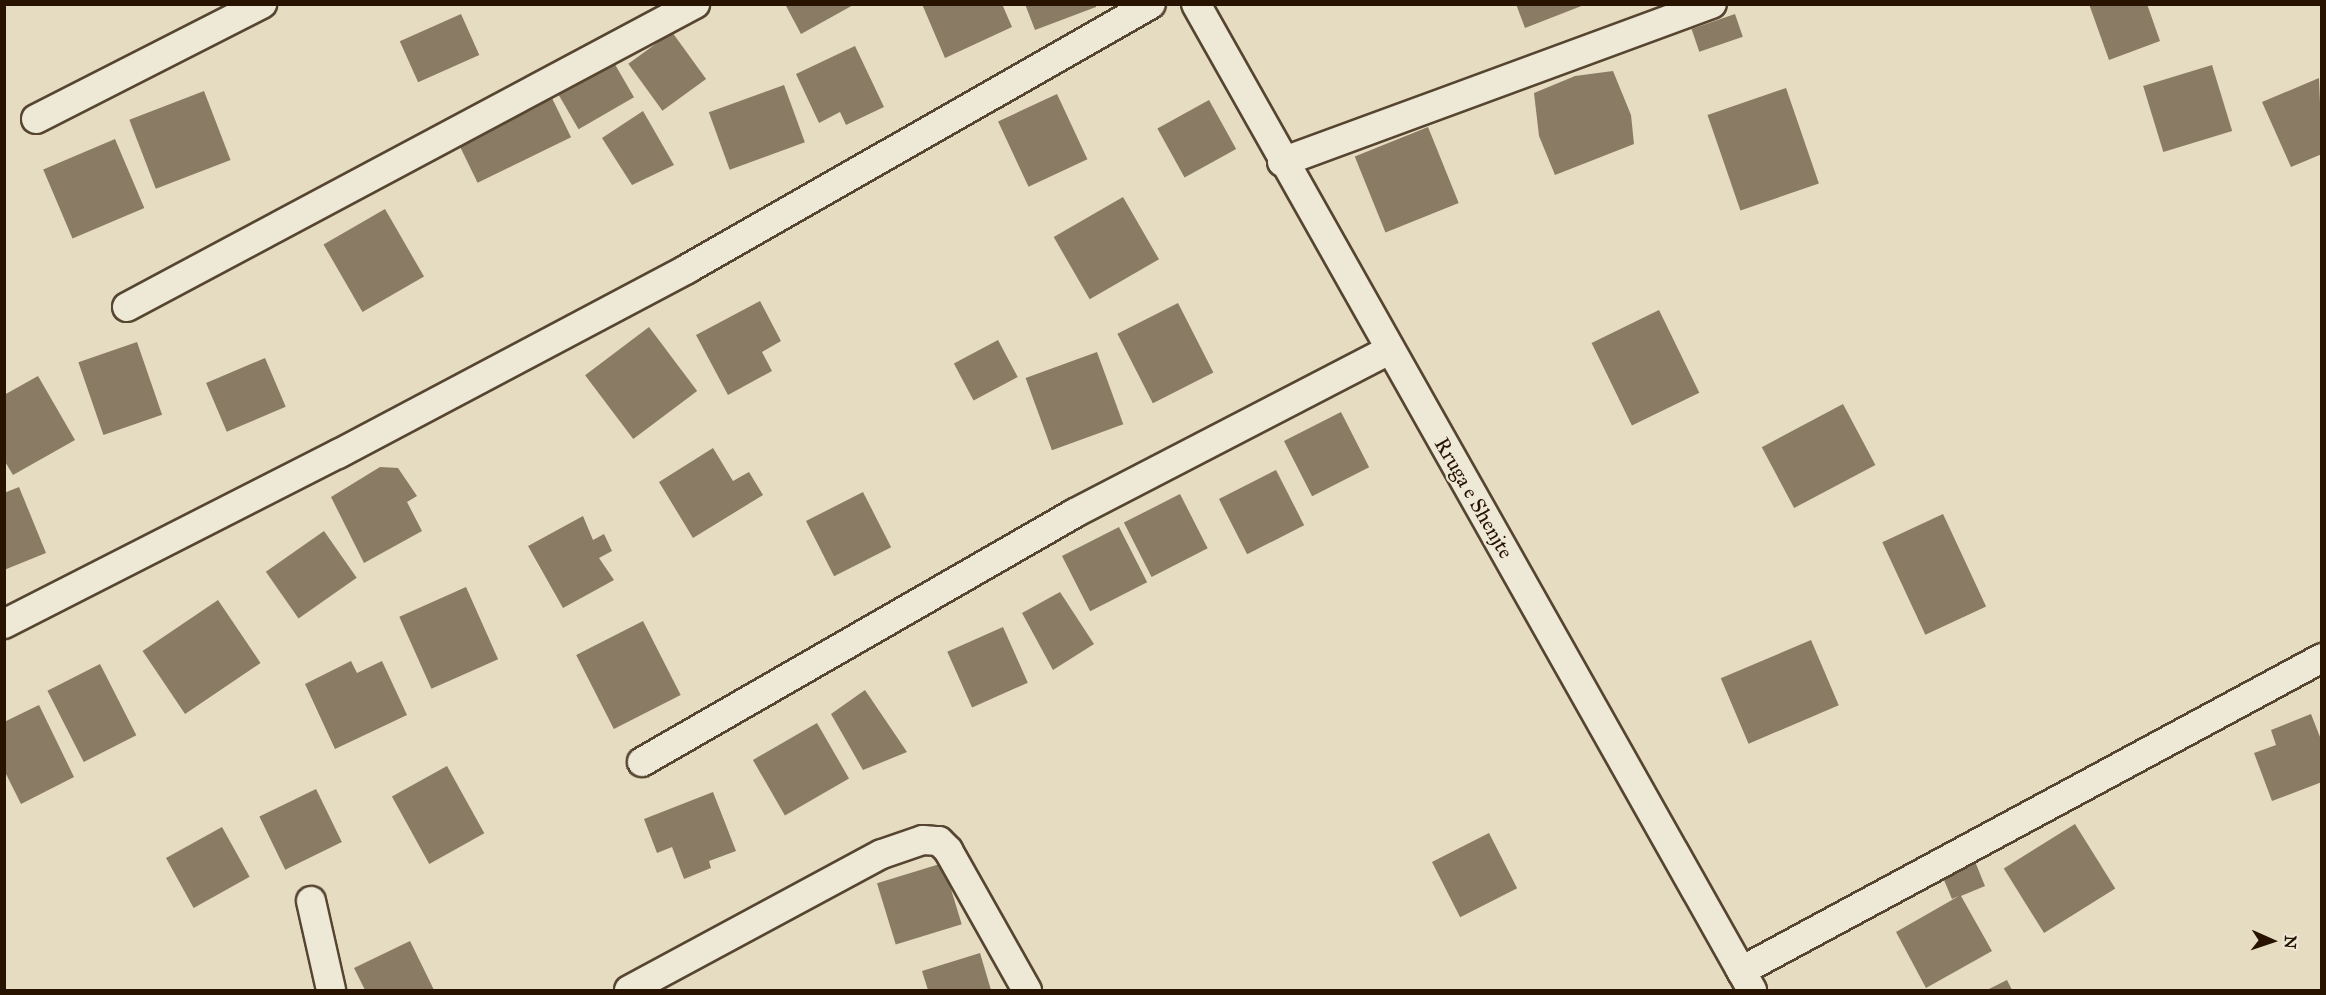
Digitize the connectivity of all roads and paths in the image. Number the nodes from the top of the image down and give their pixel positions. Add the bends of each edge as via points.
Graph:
1 (262, 4) edge
2 (695, 4) edge
3 (1151, 4) edge
4 (1196, 4) edge
5 (1713, 4) edge
6 (36, 119) dead end
7 (1282, 162) junction
8 (127, 307) dead end
9 (1390, 350) junction
10 (4, 624) edge
11 (2322, 658) edge
12 (642, 762) dead end
13 (311, 902) dead end
14 (1746, 980) edge
15 (331, 990) edge
16 (629, 990) edge
17 (1027, 990) edge

1 - 6 street
2 - 8 street
3 - 10 street via 687,269 338,454
4 - 7 street, Rruga e Shenjte
5 - 7 street
7 - 9 street, Rruga e Shenjte
9 - 12 street via 1075,513
9 - 14 street, Rruga e Shenjte
11 - 14 street
13 - 15 street
16 - 17 street via 882,854 923,840 939,841 948,850

